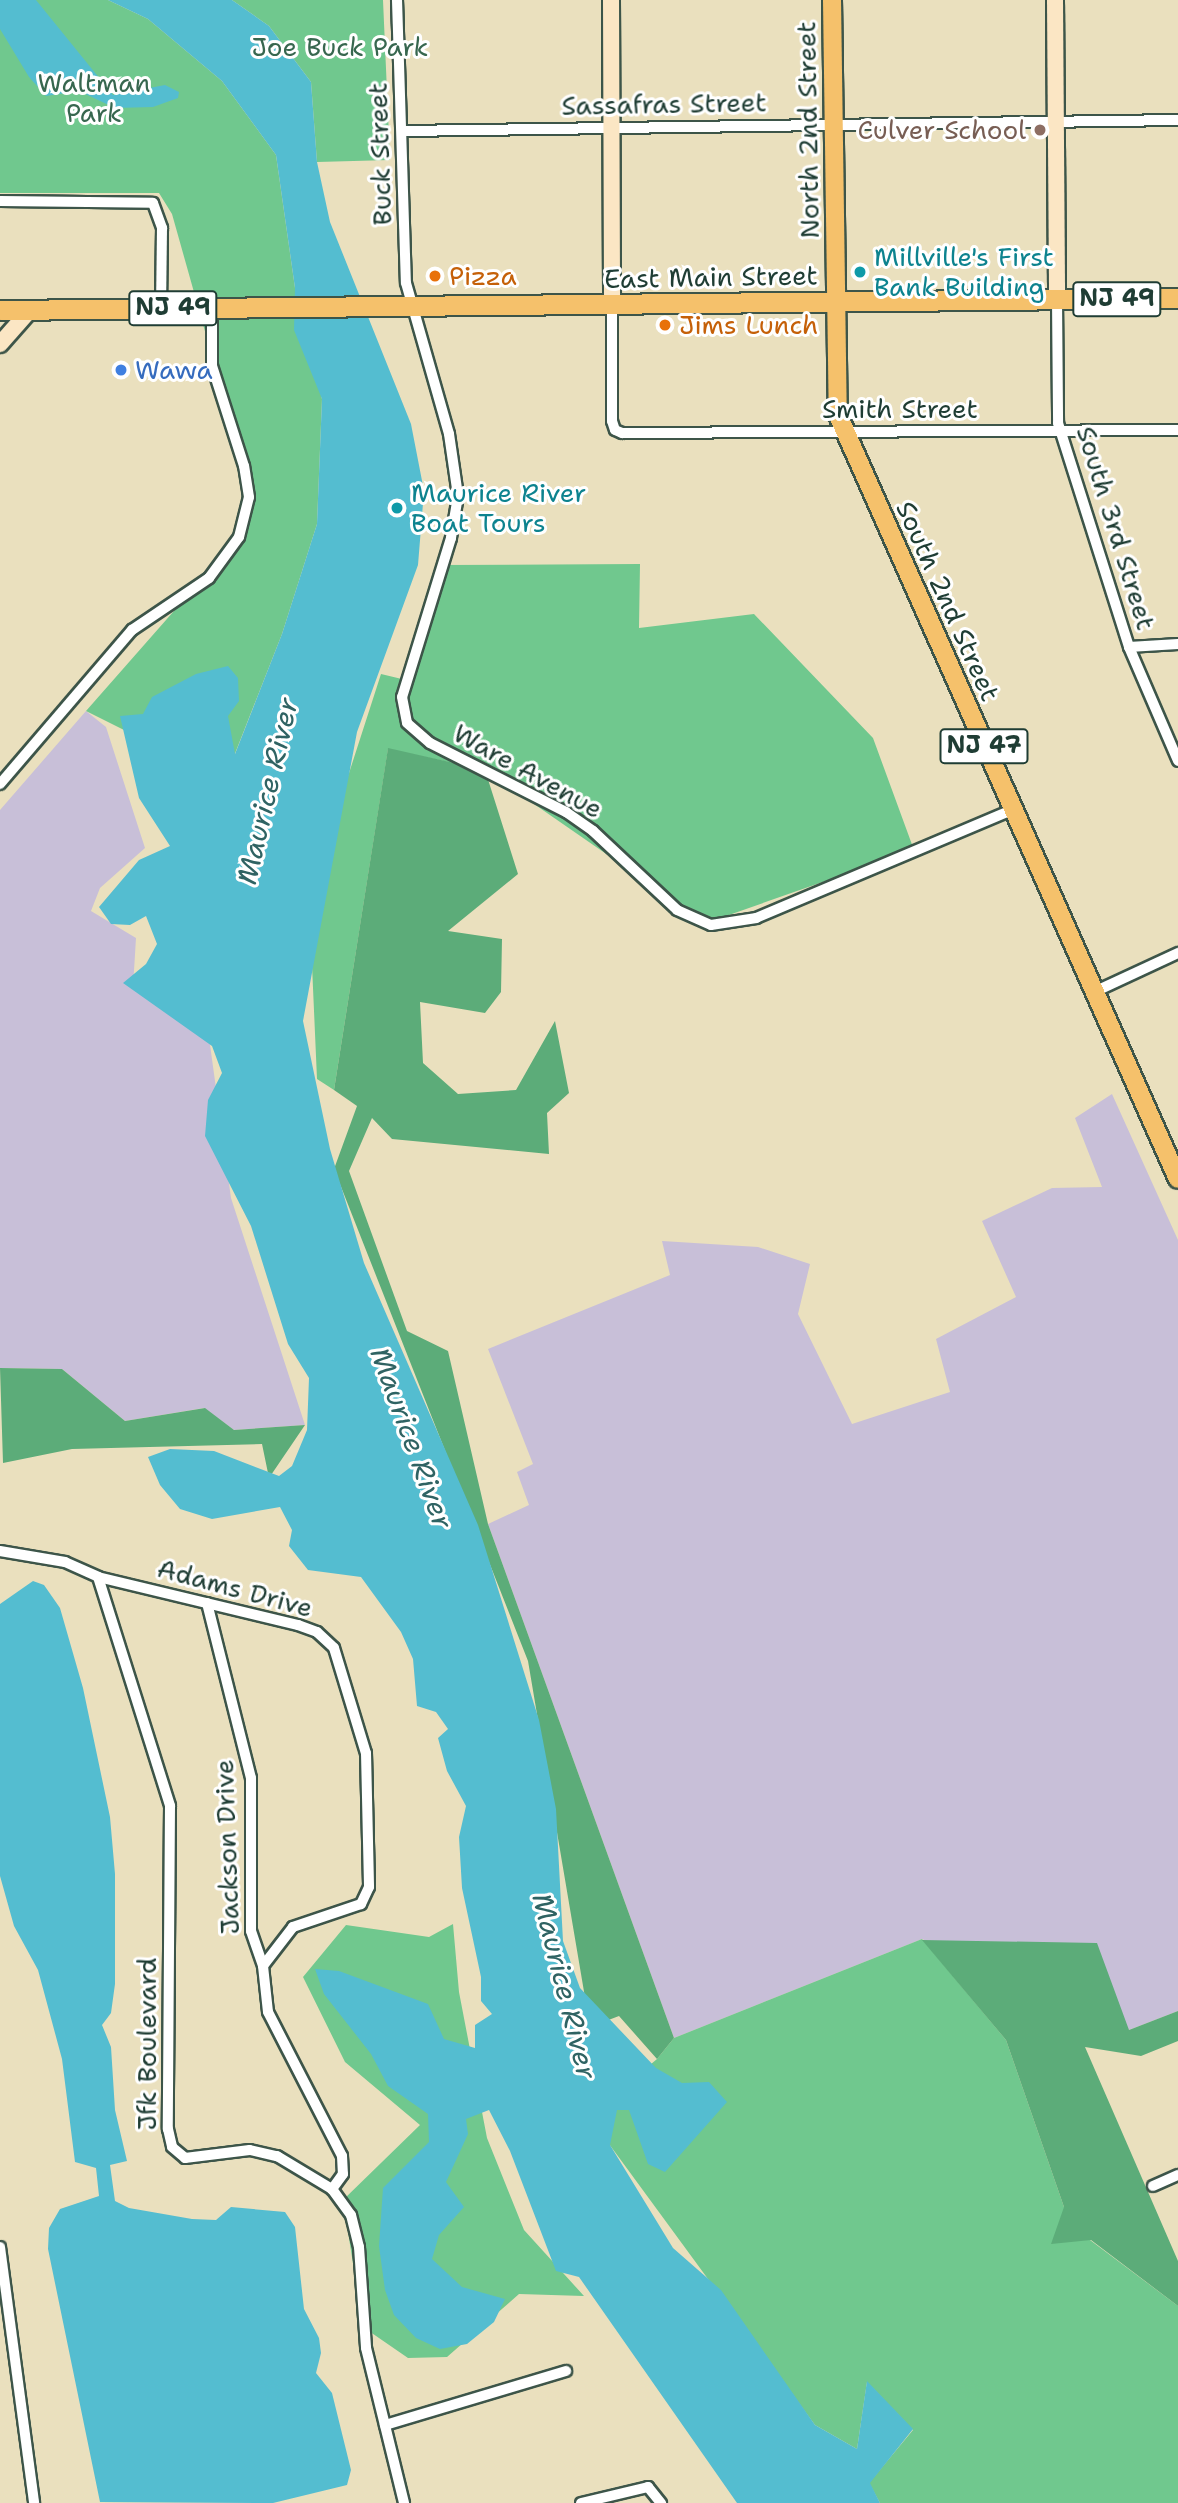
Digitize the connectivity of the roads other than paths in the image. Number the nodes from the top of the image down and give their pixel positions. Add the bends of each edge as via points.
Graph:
1 (397, 0) edge
2 (611, 0) edge
3 (832, 0) edge
4 (1055, 0) edge
5 (1178, 120) edge
6 (1056, 122) junction
7 (833, 125) junction
8 (612, 128) junction
9 (402, 131) junction
10 (0, 201) edge
11 (1178, 298) edge
12 (1057, 299) junction
13 (836, 302) junction
14 (612, 304) junction
15 (412, 306) junction
16 (162, 308) junction
17 (212, 308) junction
18 (0, 310) edge
19 (30, 310) junction
20 (0, 344) edge
21 (1178, 430) edge
22 (1061, 431) junction
23 (845, 433) junction
24 (1178, 644) edge
25 (1129, 646) junction
26 (1178, 761) edge
27 (0, 784) edge
28 (1012, 810) junction
29 (1178, 953) edge
30 (1094, 992) junction
31 (1178, 1179) edge
32 (0, 1551) edge
33 (98, 1577) junction
34 (207, 1603) junction
35 (263, 1966) junction
36 (1178, 2175) edge
37 (1153, 2186) dead end
38 (332, 2189) junction
39 (0, 2247) edge
40 (566, 2371) dead end
41 (385, 2425) junction
42 (34, 2503) edge
43 (404, 2503) edge
44 (581, 2503) edge
45 (661, 2503) edge

1 - 9 street, Buck Street
2 - 8 street
3 - 7 main road, North 2nd Street / NJ 47
4 - 6 street
5 - 6 street, Sassafras Street
6 - 7 street, Sassafras Street
6 - 12 street
7 - 8 street, Sassafras Street
7 - 13 main road, North 2nd Street / NJ 47
8 - 9 street, Sassafras Street
8 - 14 street
9 - 15 street, Buck Street via 405,272
10 - 16 street via 153,203 162,228
11 - 12 highway, East Main Street / NJ 49
12 - 13 highway, East Main Street / NJ 49
12 - 22 street, South 3rd Street
13 - 14 highway, East Main Street / NJ 49
13 - 23 main road, South 2nd Street / NJ 47 via 835,387
14 - 15 highway, East Main Street / NJ 49
14 - 23 street, Smith Street via 612,421 622,433
15 - 17 highway, NJ 49
15 - 28 street, Ware Avenue via 449,436 458,496 451,538 402,697 404,715 415,733 566,812 677,909 711,925 756,918
16 - 17 highway, NJ 49
16 - 19 highway, NJ 49
17 - 27 street via 212,366 244,466 249,497 239,537 209,578 132,630
18 - 19 highway, NJ 49
19 - 20 street
21 - 22 street, Smith Street
22 - 23 street, Smith Street
22 - 25 street, South 3rd Street
23 - 28 main road, South 2nd Street / NJ 47
24 - 25 street
25 - 26 street, South 3rd Street
28 - 30 main road, South 2nd Street / NJ 47
29 - 30 street
30 - 31 main road, South 2nd Street / NJ 47
32 - 33 street, Adams Drive via 65,1562
33 - 34 street, Adams Drive
33 - 38 street, Jfk Boulevard via 170,1806 168,2129 172,2147 185,2158 250,2150 277,2155
34 - 35 street, Jackson Drive via 251,1778 251,1931
34 - 35 street, Adams Drive via 317,1632 334,1648 366,1753 369,1887 360,1905 293,1927
35 - 38 street via 268,2012 342,2155 343,2174
36 - 37 street
38 - 41 street, Jfk Boulevard via 351,2215 359,2247 362,2319
39 - 42 street
40 - 41 street
41 - 43 street, Jfk Boulevard
44 - 45 street via 648,2487

